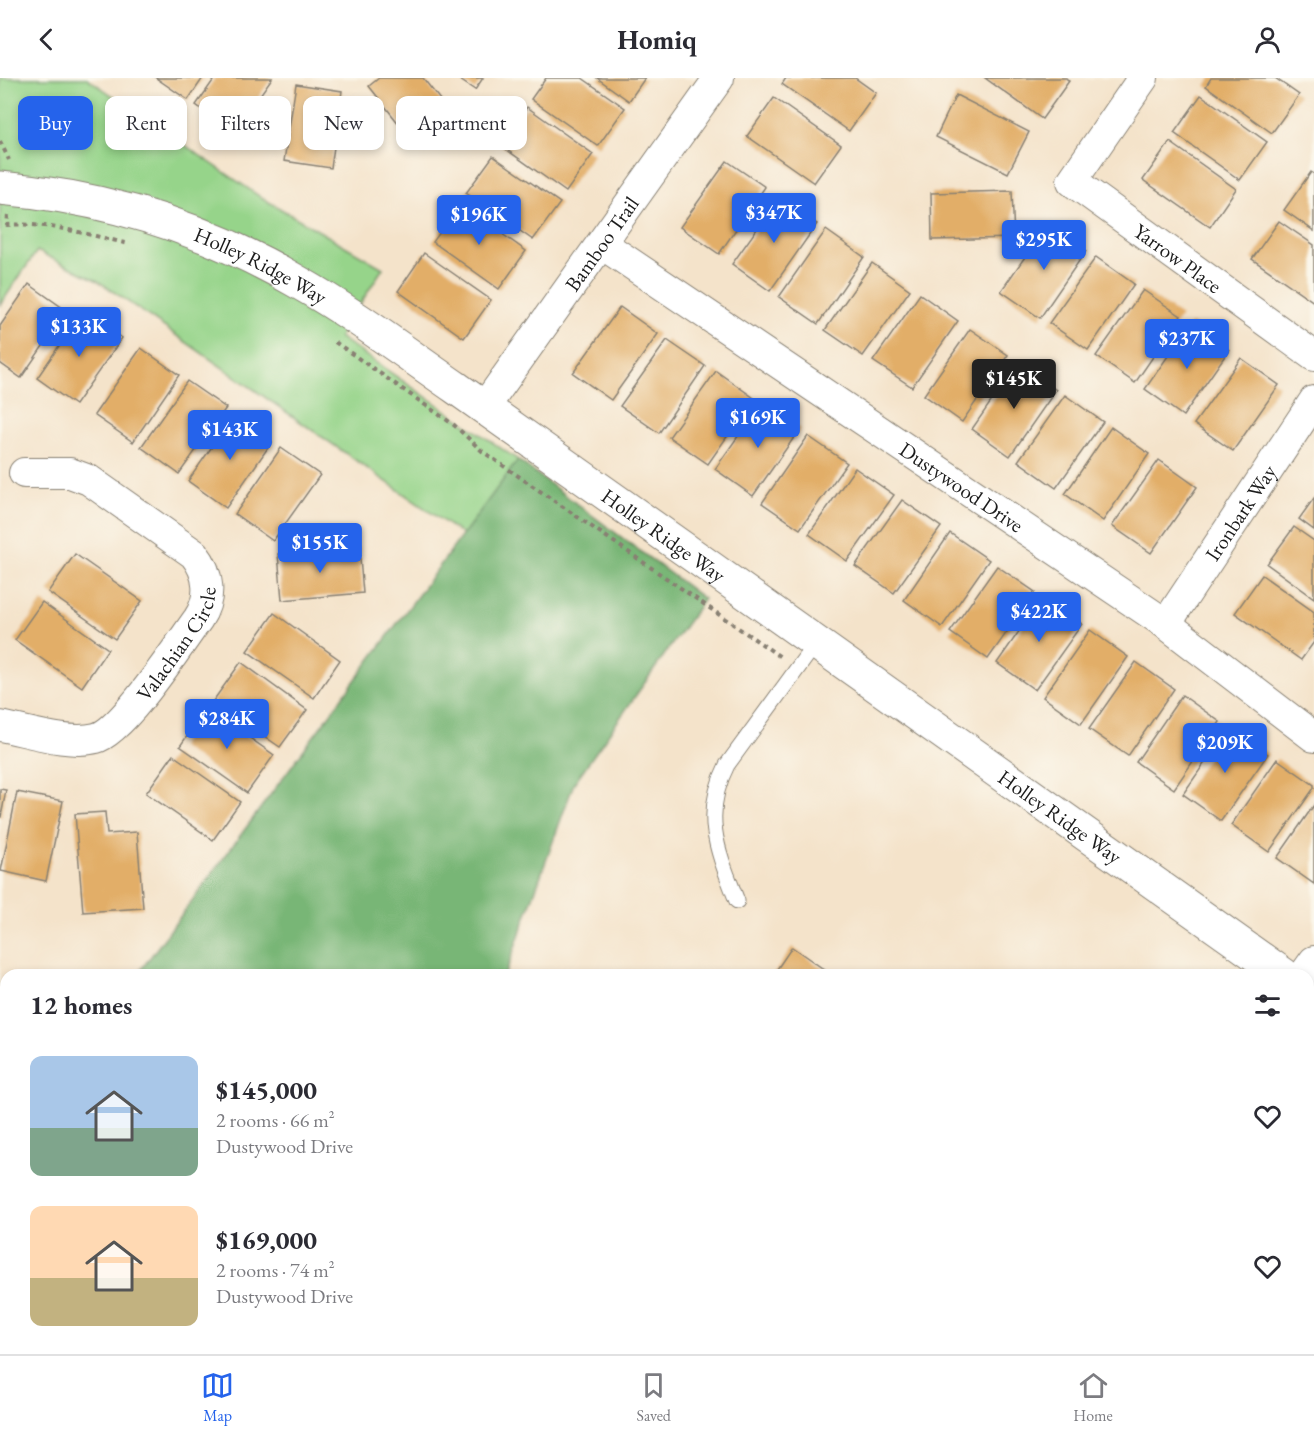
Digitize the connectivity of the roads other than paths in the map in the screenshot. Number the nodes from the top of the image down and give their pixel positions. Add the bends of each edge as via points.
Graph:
1 (719, 78) edge
2 (1143, 78) edge
3 (5, 189) edge
4 (602, 244) junction
5 (1314, 356) edge
6 (1314, 401) edge
7 (484, 408) junction
8 (24, 473) dead end
9 (1166, 624) junction
10 (807, 656) junction
11 (0, 726) edge
12 (1314, 737) edge
13 (737, 901) dead end
14 (1275, 969) edge

1 - 4 street, Bamboo Trail
2 - 5 street, Yarrow Place via 1072,181
3 - 7 street, Holley Ridge Way via 64,195 126,209 242,252 345,311
4 - 7 street, Bamboo Trail
4 - 9 street, Dustywood Drive
6 - 9 street, Ironbark Way
7 - 10 street, Holley Ridge Way
8 - 11 street, Valachian Circle via 70,473 89,480 194,554 204,571 207,593 198,619 124,719 106,734 66,739
9 - 12 street, Dustywood Drive
10 - 13 lane via 718,782 712,807 717,849
10 - 14 street, Holley Ridge Way

